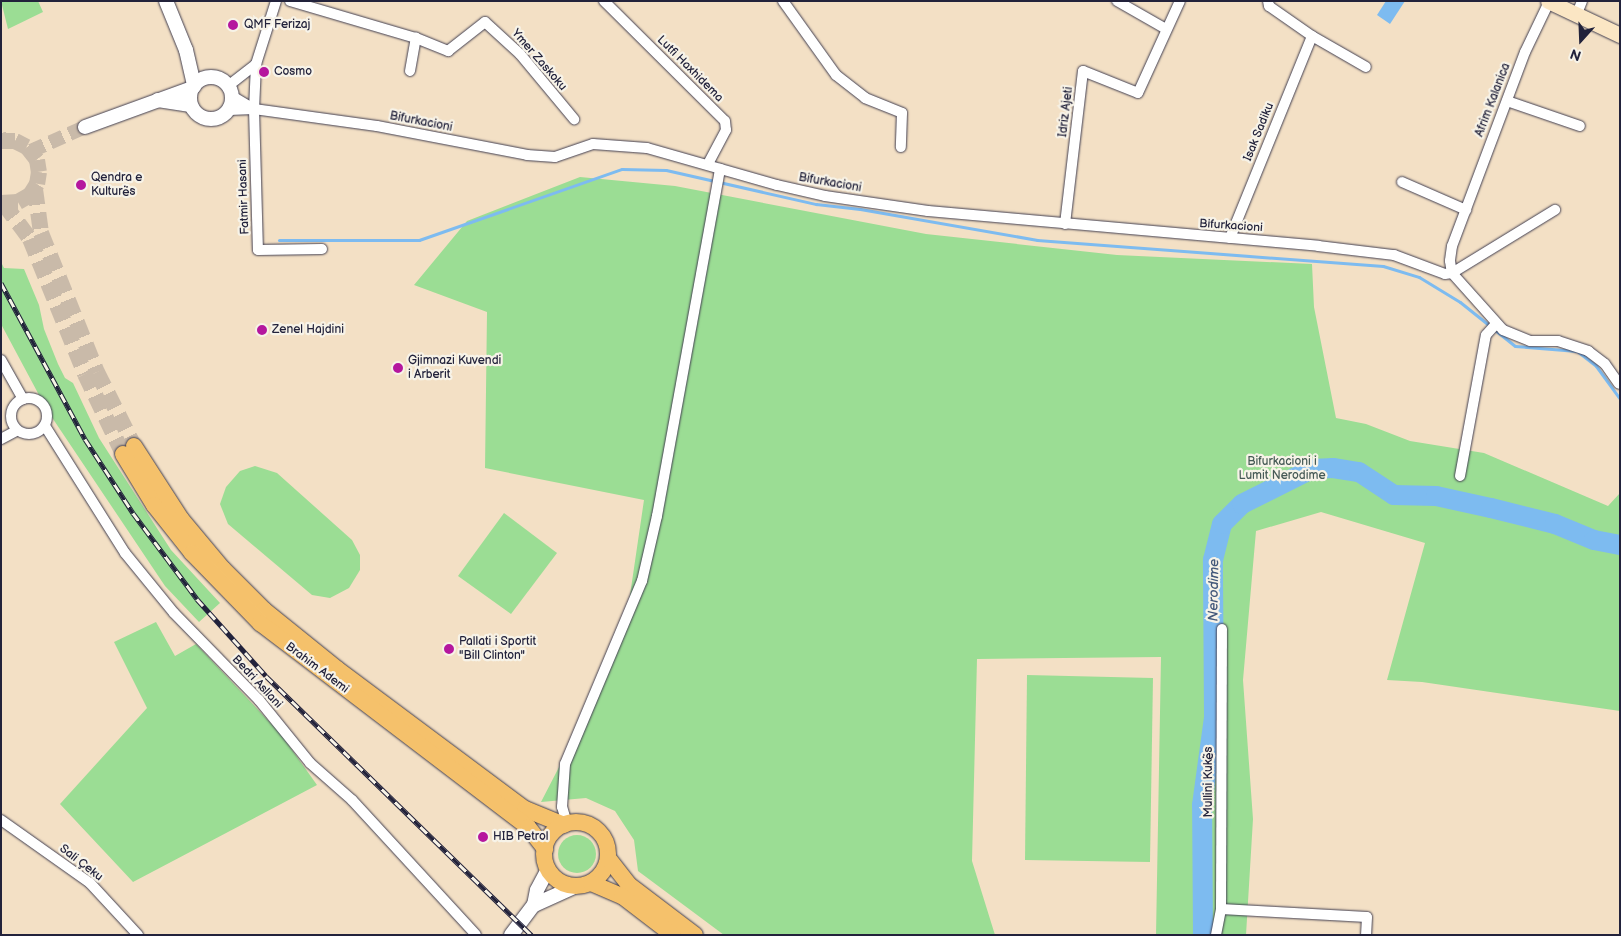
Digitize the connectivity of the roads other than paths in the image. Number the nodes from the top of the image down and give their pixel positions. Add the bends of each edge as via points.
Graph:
1 (166, 1) edge
2 (276, 1) edge
3 (290, 1) edge
4 (604, 1) edge
5 (782, 1) edge
6 (1117, 1) edge
7 (1180, 1) edge
8 (1268, 1) edge
9 (1582, 1) edge
10 (1549, 2) edge
11 (1576, 16) junction
12 (1166, 28) junction
13 (1620, 35) edge
14 (1312, 36) junction
15 (416, 38) junction
16 (186, 50) junction
17 (256, 64) junction
18 (1366, 67) dead end
19 (410, 71) dead end
20 (209, 78) junction
21 (193, 87) junction
22 (230, 97) junction
23 (158, 100) junction
24 (1506, 101) junction
25 (191, 105) junction
26 (254, 109) junction
27 (574, 120) dead end
28 (1580, 126) dead end
29 (85, 127) tunnel mouth
30 (901, 147) dead end
31 (708, 164) junction
32 (720, 171) junction
33 (1402, 182) dead end
34 (1466, 210) junction
35 (1555, 210) dead end
36 (1066, 224) junction
37 (1230, 238) junction
38 (322, 250) dead end
39 (1452, 274) junction
40 (1492, 329) junction
41 (1, 360) edge
42 (1619, 384) edge
43 (23, 399) junction
44 (45, 426) junction
45 (16, 431) junction
46 (1, 439) edge
47 (1460, 476) dead end
48 (1222, 629) dead end
49 (1, 820) edge
50 (565, 825) junction
51 (545, 849) junction
52 (608, 858) junction
53 (548, 869) junction
54 (583, 884) junction
55 (534, 905) junction
56 (1221, 909) junction
57 (138, 935) edge
58 (476, 935) edge
59 (511, 935) edge
60 (673, 935) edge
61 (695, 935) edge
62 (1216, 935) edge
63 (1366, 935) edge

1 - 16 street
2 - 17 street
3 - 15 street, Ymer Zaskoku
4 - 31 street, Lutfi Haxhidema via 725,121 726,130
5 - 30 street via 836,75 865,98 902,113
6 - 12 street
7 - 12 street, Idriz Ajeti
8 - 14 street via 1270,6
9 - 11 street
10 - 11 main road
10 - 24 street, Afrim Kalanica
11 - 13 main road
12 - 36 street, Idriz Ajeti via 1138,92 1083,71
14 - 18 street
14 - 37 street, Isak Sadiku
15 - 19 street
15 - 27 street, Ymer Zaskoku via 448,51 485,22 520,54
16 - 20 street
16 - 21 street
17 - 22 street
17 - 26 street
20 - 21 street
20 - 22 street via 218,78
21 - 23 street
21 - 25 street
22 - 25 street via 218,118 209,120 196,114
22 - 26 street, Bifurkacioni
23 - 25 street
23 - 29 street
24 - 28 street
24 - 34 street, Afrim Kalanica
26 - 31 street, Bifurkacioni via 377,126 527,155 555,157 593,144 647,148
26 - 38 street, Fatmir Hasani via 258,250
31 - 32 street, Bifurkacioni
32 - 36 street, Bifurkacioni via 825,196 928,212
32 - 50 street via 657,516 642,581 565,764 562,807
33 - 34 street
34 - 39 street, Afrim Kalanica via 1452,246
35 - 39 street
36 - 37 street, Bifurkacioni
37 - 39 street, Bifurkacioni via 1394,255
39 - 40 street
40 - 42 street via 1530,341 1558,341 1588,351 1605,364
40 - 47 street
41 - 43 street
43 - 44 street via 41,402 47,414
43 - 45 street via 11,413
44 - 45 street via 29,435
44 - 58 street, Bedri Asllani via 125,553 174,613 260,700 310,763 352,800
45 - 46 street
48 - 56 street, Mullini Kukës
49 - 57 street, Sali Çeku via 90,883
50 - 51 main road via 552,834
50 - 51 main road, Brahim Ademi via 525,809 336,669 264,610 181,520 128,450 154,505 192,553 260,624 528,827
50 - 52 main road, Brahim Ademi via 580,823 596,829 606,842
51 - 53 main road, Brahim Ademi via 544,862
52 - 54 main road via 602,873
52 - 61 main road, Brahim Ademi via 628,884
53 - 54 main road via 561,882
53 - 55 street via 537,890
54 - 55 street
54 - 60 main road via 622,896
55 - 59 street
56 - 62 street, Mullini Kukës
56 - 63 street via 1367,917

